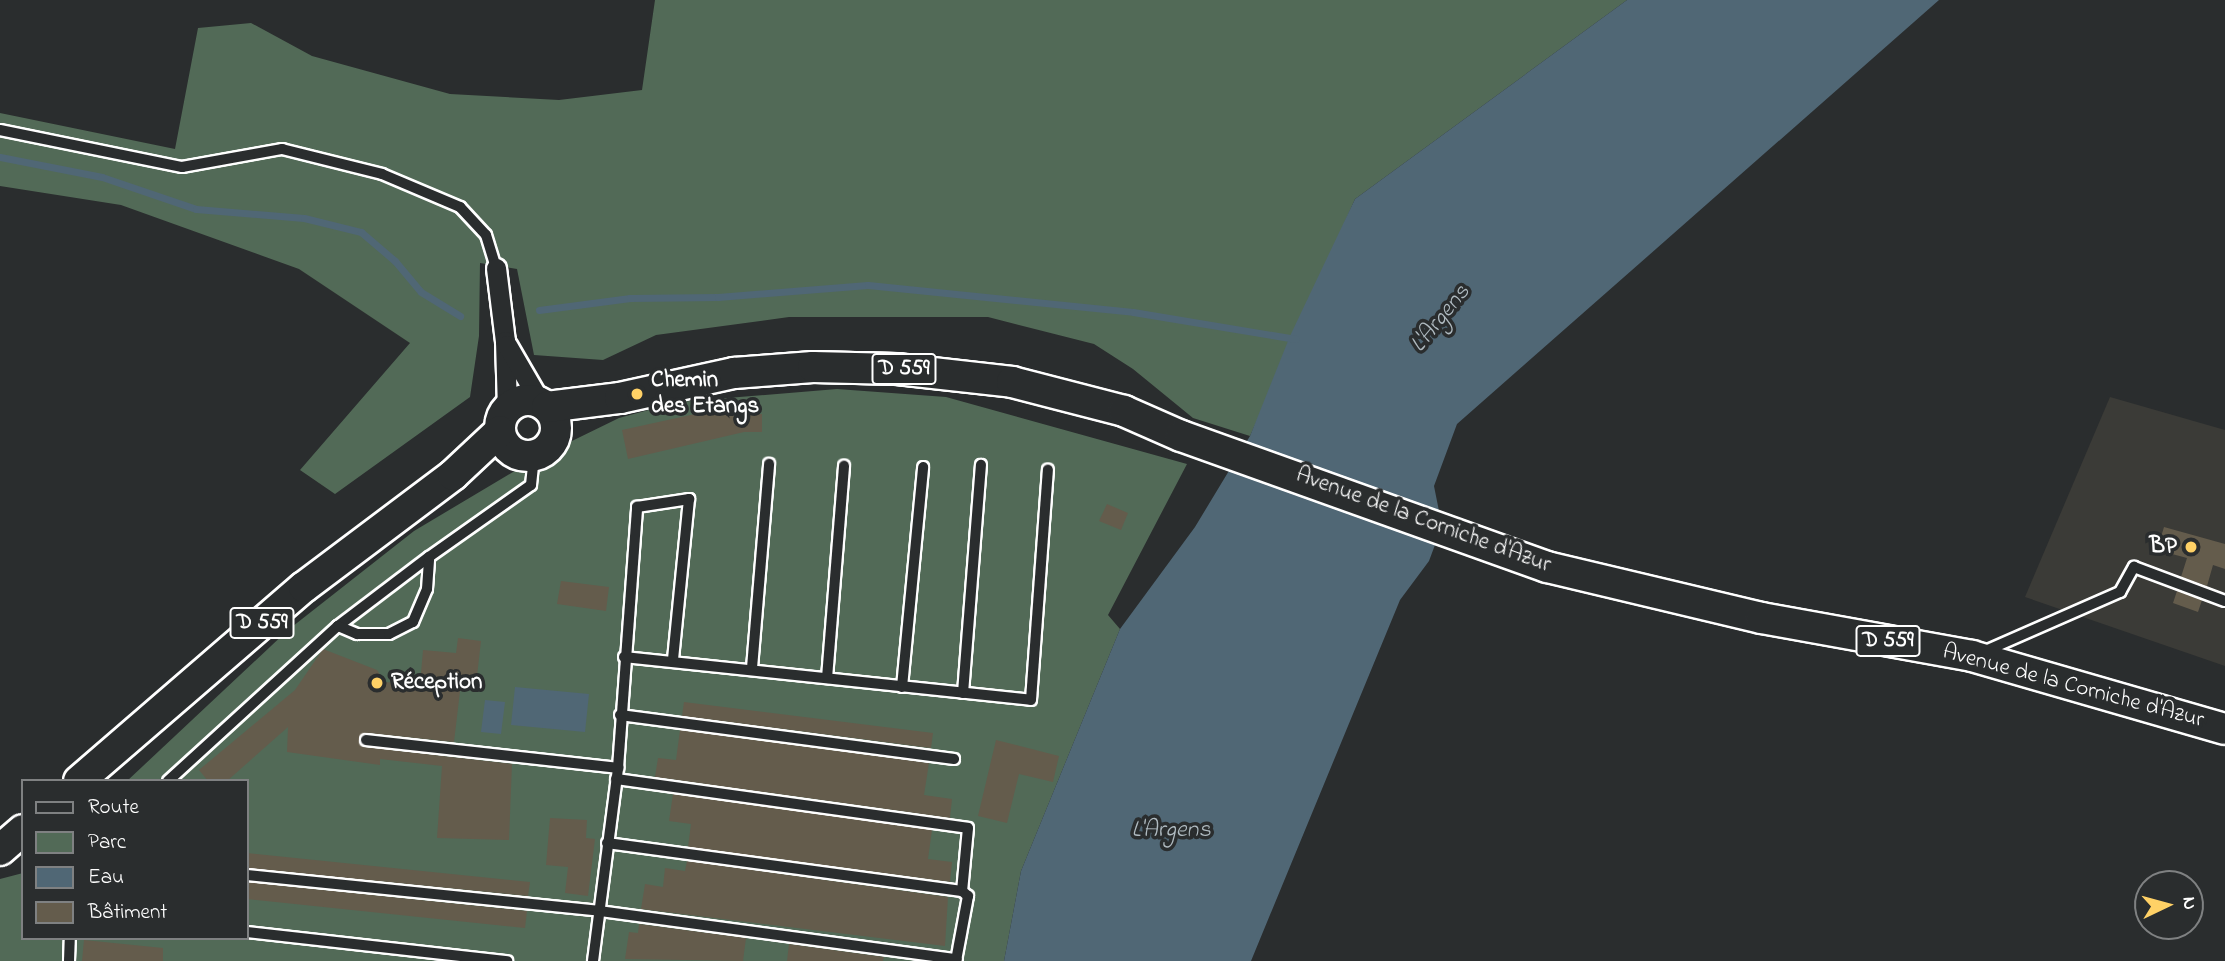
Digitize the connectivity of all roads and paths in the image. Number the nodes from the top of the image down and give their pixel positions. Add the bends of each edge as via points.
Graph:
1 (0, 130) edge
2 (496, 268) joint
3 (503, 333) junction
4 (620, 398) junction
5 (543, 404) junction
6 (504, 420) junction
7 (536, 450) junction
8 (769, 464) dead end
9 (981, 465) dead end
10 (844, 466) dead end
11 (923, 467) dead end
12 (1048, 470) dead end
13 (453, 475) junction
14 (429, 557) junction
15 (2225, 601) edge
16 (338, 626) junction
17 (1972, 656) junction
18 (624, 657) junction
19 (673, 660) junction
20 (752, 668) junction
21 (827, 678) junction
22 (902, 687) junction
23 (963, 693) junction
24 (621, 715) junction
25 (2225, 729) edge
26 (366, 740) dead end
27 (954, 759) dead end
28 (617, 773) junction
29 (81, 779) edge
30 (170, 779) edge
31 (21, 832) edge
32 (607, 843) junction
33 (0, 850) edge
34 (248, 875) edge
35 (962, 891) junction
36 (600, 911) junction
37 (248, 932) edge
38 (70, 940) edge
39 (956, 960) edge
40 (69, 961) edge
41 (507, 961) edge
42 (593, 961) edge

1 - 2 lane via 182,167 282,149 382,174 460,207 486,235
2 - 3 street
3 - 5 street
3 - 6 street
4 - 5 main road, Avenue de la Corniche d'Azur / D 559
4 - 7 main road, Avenue de la Corniche d'Azur / D 559
4 - 17 main road, Avenue de la Corniche d'Azur / D 559 via 734,373 813,366 897,369 1012,382 1124,411 1181,436 1547,567 1653,595
5 - 6 main road via 522,401
5 - 7 main road via 556,421
6 - 7 main road via 506,446
6 - 13 main road, Avenue de la Corniche d'Azur / D 559
7 - 13 main road, Avenue de la Corniche d'Azur / D 559
7 - 14 lane via 531,485
8 - 20 lane
9 - 23 lane
10 - 21 lane
11 - 22 lane
12 - 23 lane via 1031,700
13 - 29 main road, Avenue de la Corniche d'Azur / D 559 via 304,587
14 - 16 lane
14 - 16 lane via 427,589 413,622 389,634 357,634
15 - 17 lane via 2134,567 2120,592
16 - 30 lane
17 - 25 main road, Avenue de la Corniche d'Azur / D 559
18 - 19 lane
18 - 19 lane via 637,508 689,499
18 - 24 lane
19 - 20 lane
20 - 21 lane
21 - 22 lane
22 - 23 lane
24 - 27 lane
24 - 28 lane
26 - 28 lane
28 - 32 lane
28 - 35 lane via 968,828
31 - 33 main road
32 - 35 lane
32 - 36 lane
34 - 36 lane
35 - 39 lane via 968,896
36 - 39 lane
36 - 42 lane
37 - 41 lane
38 - 40 lane

